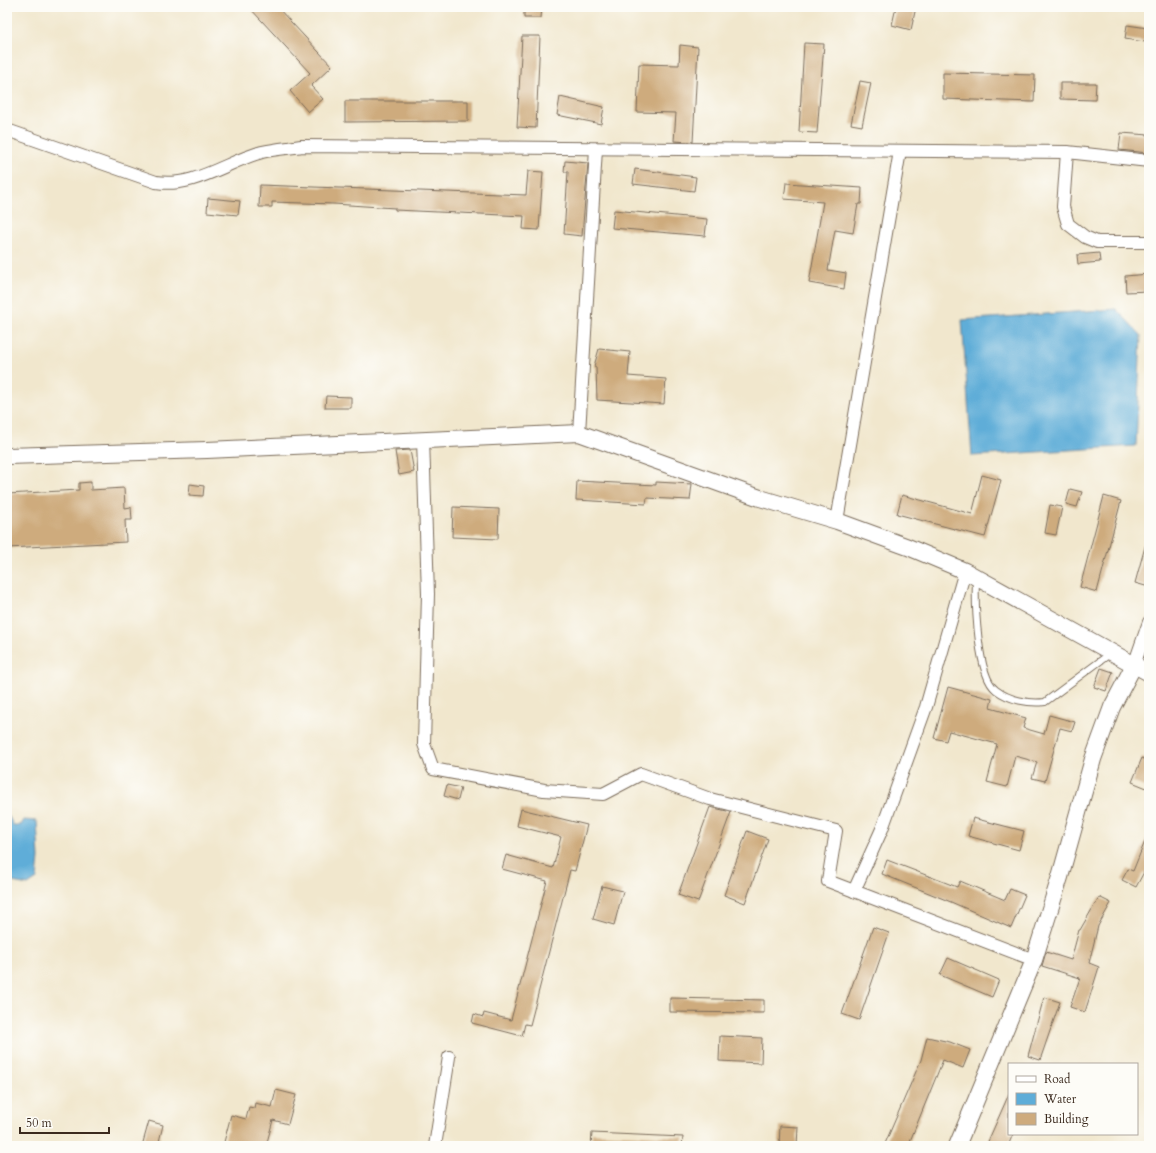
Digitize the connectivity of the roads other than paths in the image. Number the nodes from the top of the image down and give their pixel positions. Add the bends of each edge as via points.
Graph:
1 (7, 130) edge
2 (596, 149) junction
3 (900, 151) junction
4 (1067, 152) junction
5 (1149, 161) edge
6 (1149, 242) edge
7 (579, 433) junction
8 (422, 438) junction
9 (7, 456) edge
10 (837, 521) junction
11 (971, 574) junction
12 (1149, 622) edge
13 (1113, 652) junction
14 (1134, 665) junction
15 (1149, 673) edge
16 (854, 891) junction
17 (1034, 960) junction
18 (449, 1057) dead end
19 (435, 1146) edge
20 (957, 1146) edge

1 - 2 street via 168,184 210,173 262,152 302,146
2 - 3 street
2 - 7 street
3 - 4 street
3 - 10 street
4 - 5 street
4 - 6 street via 1062,207 1068,224 1085,237 1097,242
7 - 8 main road
7 - 10 main road via 760,498
8 - 9 main road via 207,450
8 - 16 street via 428,594 424,744 433,769 544,790 603,794 642,774 710,798 836,831 828,881
10 - 11 main road
11 - 13 main road
11 - 13 lane via 978,634 986,672 995,689 1016,700 1035,704 1045,702
11 - 16 street via 882,829
12 - 14 street
13 - 14 main road
14 - 15 main road
14 - 17 main road via 1112,707 1093,759
16 - 17 street
17 - 20 main road
18 - 19 street

